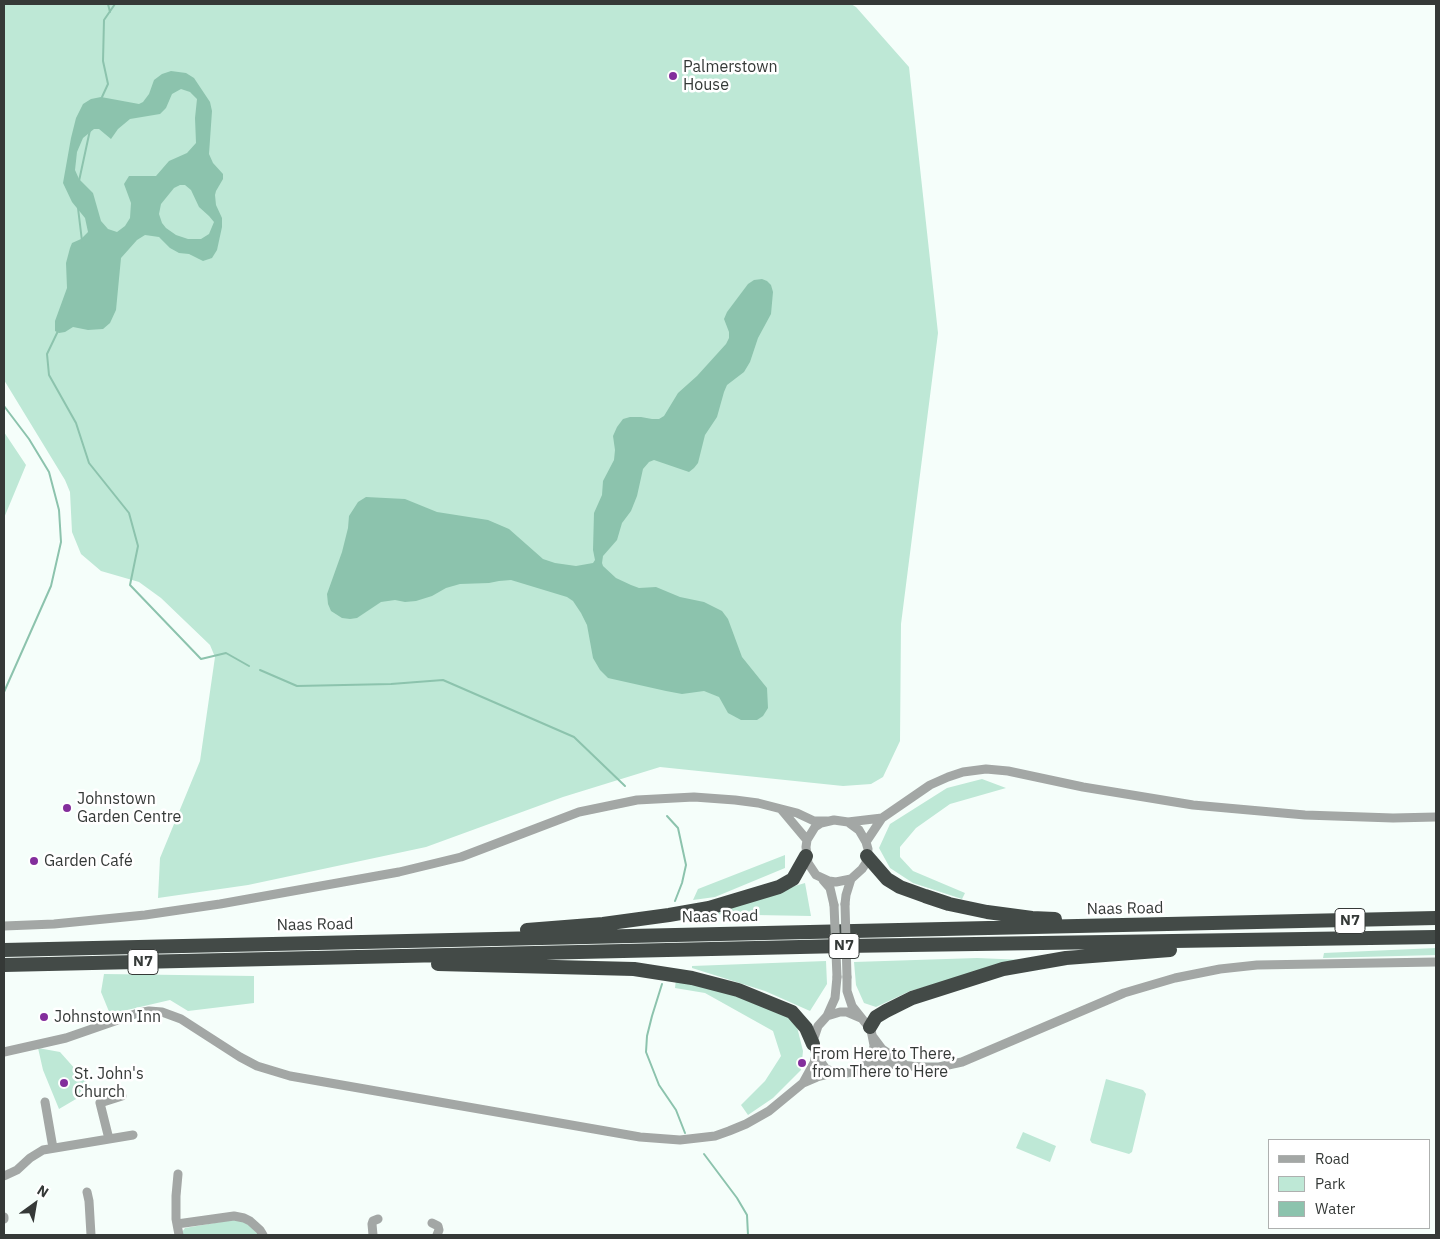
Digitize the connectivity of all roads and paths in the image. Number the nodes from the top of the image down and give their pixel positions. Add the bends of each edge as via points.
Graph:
1 (780, 808) junction
2 (1436, 817) edge
3 (882, 818) junction
4 (827, 821) junction
5 (848, 822) junction
6 (807, 840) junction
7 (867, 849) junction
8 (806, 856) junction
9 (821, 878) junction
10 (851, 879) junction
11 (1436, 918) edge
12 (1264, 924) junction
13 (4, 926) edge
14 (1436, 937) edge
15 (1406, 938) junction
16 (281, 944) junction
17 (4, 950) edge
18 (282, 959) junction
19 (1436, 962) edge
20 (4, 965) edge
21 (842, 977) junction
22 (827, 1016) junction
23 (868, 1027) junction
24 (815, 1050) junction
25 (4, 1052) edge
26 (906, 1066) junction
27 (864, 1067) junction
28 (833, 1073) junction
29 (803, 1083) junction
30 (122, 1096) dead end
31 (45, 1102) dead end
32 (133, 1135) dead end
33 (109, 1139) junction
34 (53, 1148) junction
35 (178, 1174) dead end
36 (4, 1176) edge
37 (87, 1192) dead end
38 (378, 1219) dead end
39 (432, 1223) dead end
40 (177, 1224) junction
41 (91, 1235) edge
42 (179, 1235) edge
43 (263, 1235) edge
44 (373, 1235) edge
45 (437, 1235) edge

1 - 4 street via 814,821
1 - 6 street
1 - 13 street via 694,797 638,800 579,812 461,857 399,872 145,915
2 - 3 street via 1305,815 1193,805 986,769 963,772 930,785
3 - 5 street
3 - 7 street
4 - 5 street
4 - 6 street via 815,828
5 - 7 street via 859,830
6 - 8 street
7 - 10 street via 862,870
7 - 12 highway, N7 via 886,879 900,887 949,904 987,912 1032,918
8 - 9 street via 812,870
8 - 16 highway, N7 via 793,879 779,887 709,908 669,915 500,933
9 - 10 street via 836,882
9 - 21 street, bridge via 830,888 834,904
10 - 21 street, bridge via 845,904
11 - 12 highway, Naas Road / N7
12 - 16 highway, Naas Road / N7
14 - 15 highway, Naas Road / N7
15 - 18 highway, Naas Road / N7
15 - 23 highway, N7 via 1210,947 1028,964 973,977 912,998 886,1010
16 - 17 highway, Naas Road / N7
18 - 20 highway, Naas Road / N7
18 - 24 highway, N7 via 337,963 590,967 665,973 718,984 792,1012 800,1020
19 - 26 street via 1257,965 1211,970 1124,993 962,1062 939,1067
21 - 22 street
21 - 23 street via 852,1006
22 - 23 street via 847,1012
22 - 24 street via 818,1026
23 - 26 street via 882,1049
23 - 27 street via 872,1053
24 - 28 street via 826,1069
24 - 29 street via 814,1063
25 - 29 street via 66,1038 138,1013 162,1012 181,1019 248,1062 273,1072 640,1137 680,1140 715,1136 746,1124 776,1107
26 - 27 street via 877,1063
27 - 28 street via 850,1074
28 - 29 street
30 - 33 street via 100,1103
31 - 34 street
32 - 33 street
33 - 34 street
34 - 36 street via 36,1154
35 - 40 street
37 - 41 street
38 - 44 street via 372,1224
39 - 45 street via 438,1226
40 - 42 street
40 - 43 street via 234,1216 244,1218

